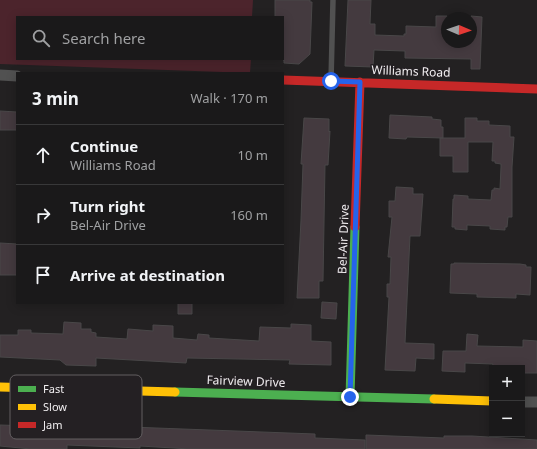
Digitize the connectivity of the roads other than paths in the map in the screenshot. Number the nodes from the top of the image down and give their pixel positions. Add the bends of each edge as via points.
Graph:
1 (333, 0) edge
2 (0, 75) edge
3 (16, 76) edge
4 (284, 80) edge
5 (331, 81) junction
6 (360, 82) junction
7 (537, 88) edge
8 (0, 387) edge
9 (10, 387) edge
10 (142, 391) edge
11 (350, 397) junction
12 (489, 401) edge
13 (525, 402) edge
14 (537, 402) edge

1 - 5 lane
2 - 3 street
4 - 5 street, Williams Road
5 - 6 street, Williams Road
6 - 7 street, Williams Road
6 - 11 street, Bel-Air Drive
8 - 9 street, Fairview Drive
10 - 11 street, Fairview Drive
11 - 12 street, Fairview Drive
13 - 14 street

